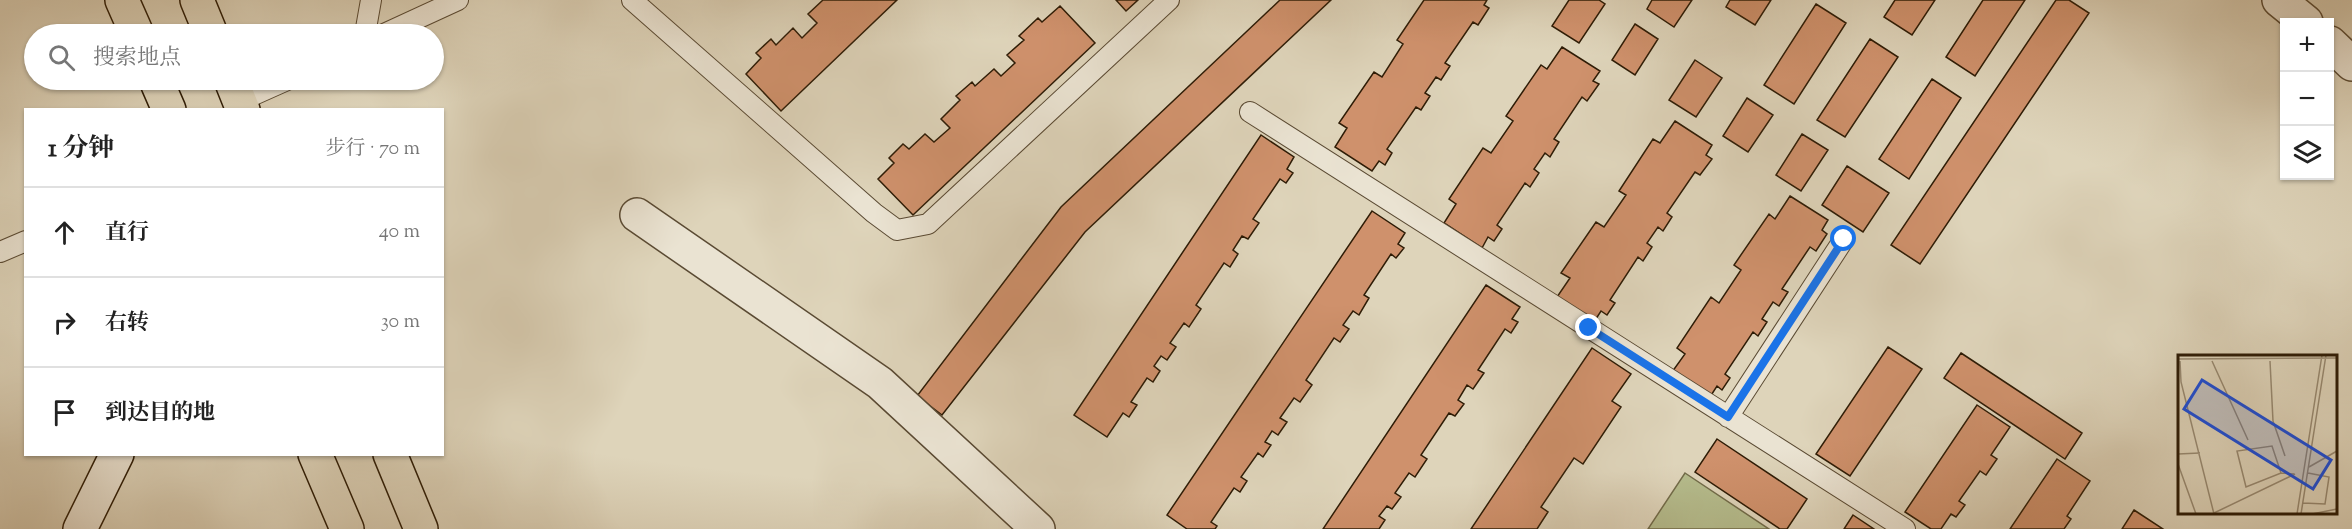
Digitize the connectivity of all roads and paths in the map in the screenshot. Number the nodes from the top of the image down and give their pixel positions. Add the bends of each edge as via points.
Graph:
1 (122, 0) edge
2 (197, 0) edge
3 (371, 0) edge
4 (458, 0) edge
5 (632, 0) edge
6 (1169, 0) edge
7 (2279, 0) edge
8 (2301, 18) edge
9 (133, 24) edge
10 (208, 24) edge
11 (367, 24) edge
12 (406, 24) edge
13 (2334, 47) edge
14 (2352, 64) edge
15 (160, 90) edge
16 (258, 90) edge
17 (238, 97) edge
18 (168, 108) edge
19 (1250, 112) dead end
20 (637, 216) dead end
21 (1844, 239) dead end
22 (24, 242) edge
23 (0, 252) edge
24 (1728, 417) junction
25 (116, 456) edge
26 (316, 456) edge
27 (391, 456) edge
28 (80, 529) edge
29 (346, 529) edge
30 (421, 529) edge
31 (1038, 529) edge
32 (1905, 529) edge

1 - 9 main road
2 - 10 main road
3 - 11 lane
4 - 12 lane
5 - 6 lane via 897,230 928,224
7 - 8 street
13 - 14 street
15 - 18 main road
16 - 17 lane
19 - 24 lane
20 - 31 street via 880,382
21 - 24 lane
22 - 23 lane
24 - 32 lane
25 - 28 street
26 - 29 main road
27 - 30 main road

